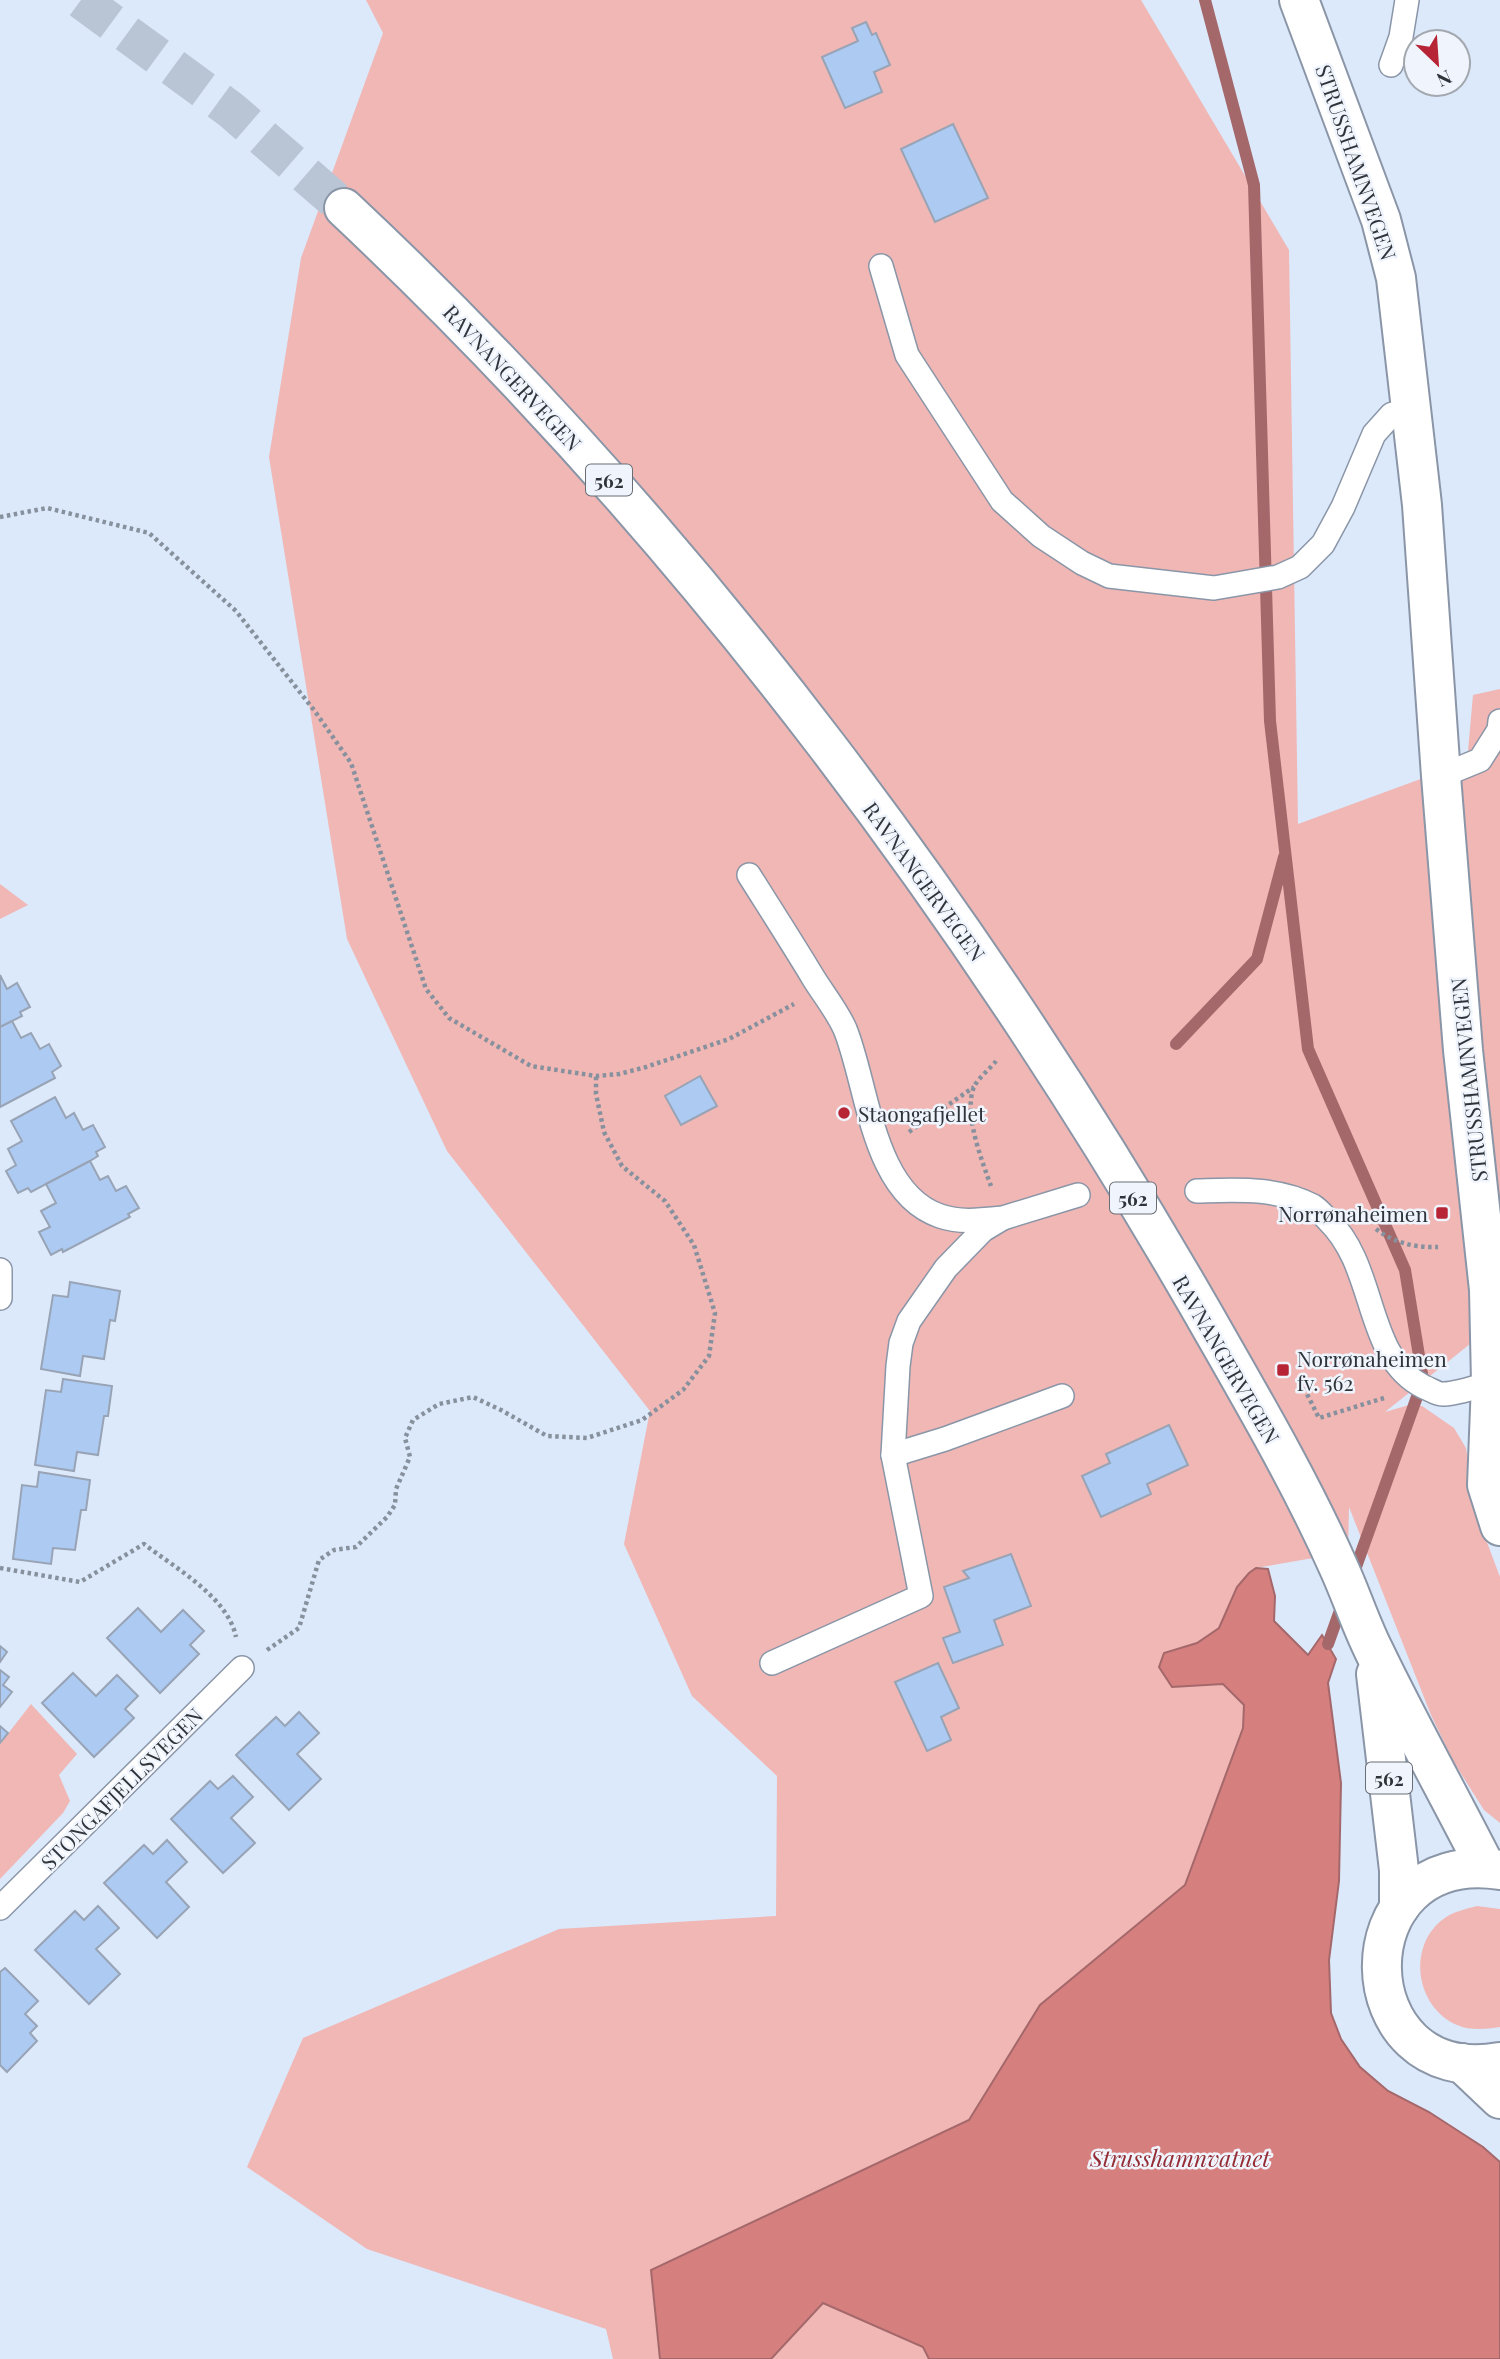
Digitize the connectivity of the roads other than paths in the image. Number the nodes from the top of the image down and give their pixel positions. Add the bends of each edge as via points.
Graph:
1 (1299, 0) edge
2 (1407, 0) edge
3 (1391, 65) dead end
4 (344, 208) tunnel mouth
5 (881, 266) dead end
6 (1412, 411) junction
7 (1500, 722) edge
8 (1441, 776) junction
9 (749, 875) dead end
10 (1197, 1191) dead end
11 (1078, 1195) dead end
12 (1003, 1218) junction
13 (0, 1270) edge
14 (1494, 1290) edge
15 (0, 1298) edge
16 (1495, 1392) edge
17 (1062, 1396) dead end
18 (893, 1455) junction
19 (1500, 1526) edge
20 (1372, 1648) junction
21 (772, 1663) dead end
22 (242, 1668) road end
23 (1493, 1869) edge
24 (0, 1908) edge
25 (1399, 1908) junction
26 (1500, 2062) edge
27 (1462, 2063) junction
28 (1500, 2099) edge

1 - 6 main road, STRUSSHAMNVEGEN via 1381,220 1396,278
2 - 3 lane
4 - 20 main road, RAVNANGERVEGEN / 562 via 472,331 623,496 737,633 938,897 1080,1109 1223,1347 1315,1518
5 - 6 lane via 907,355 1002,501 1041,536 1109,576 1214,588 1278,577 1300,567 1323,544 1374,434 1392,414
6 - 8 main road, STRUSSHAMNVEGEN
7 - 8 lane via 1480,760
8 - 14 main road, STRUSSHAMNVEGEN via 1467,1089
9 - 12 lane via 844,1027 880,1150 902,1186 920,1206 939,1216 960,1221
10 - 16 lane via 1252,1189 1315,1207 1351,1248 1380,1335 1410,1379 1441,1395
11 - 12 lane
12 - 18 lane via 965,1247 909,1321 898,1366
13 - 15 lane
14 - 16 main road, STRUSSHAMNVEGEN
16 - 19 main road, STRUSSHAMNVEGEN via 1487,1485
17 - 18 lane
18 - 21 lane via 921,1597
20 - 23 main road, RAVNANGERVEGEN / 562
20 - 25 main road, RAVNANGERVEGEN / 562 via 1398,1856
22 - 24 lane, STONGAFJELLSVEGEN
23 - 25 main road, 562 via 1461,1870 1437,1877
25 - 27 main road, 562 via 1382,1949 1380,1971 1388,2003 1405,2032 1421,2046
26 - 27 main road, 562
27 - 28 main road, 562

